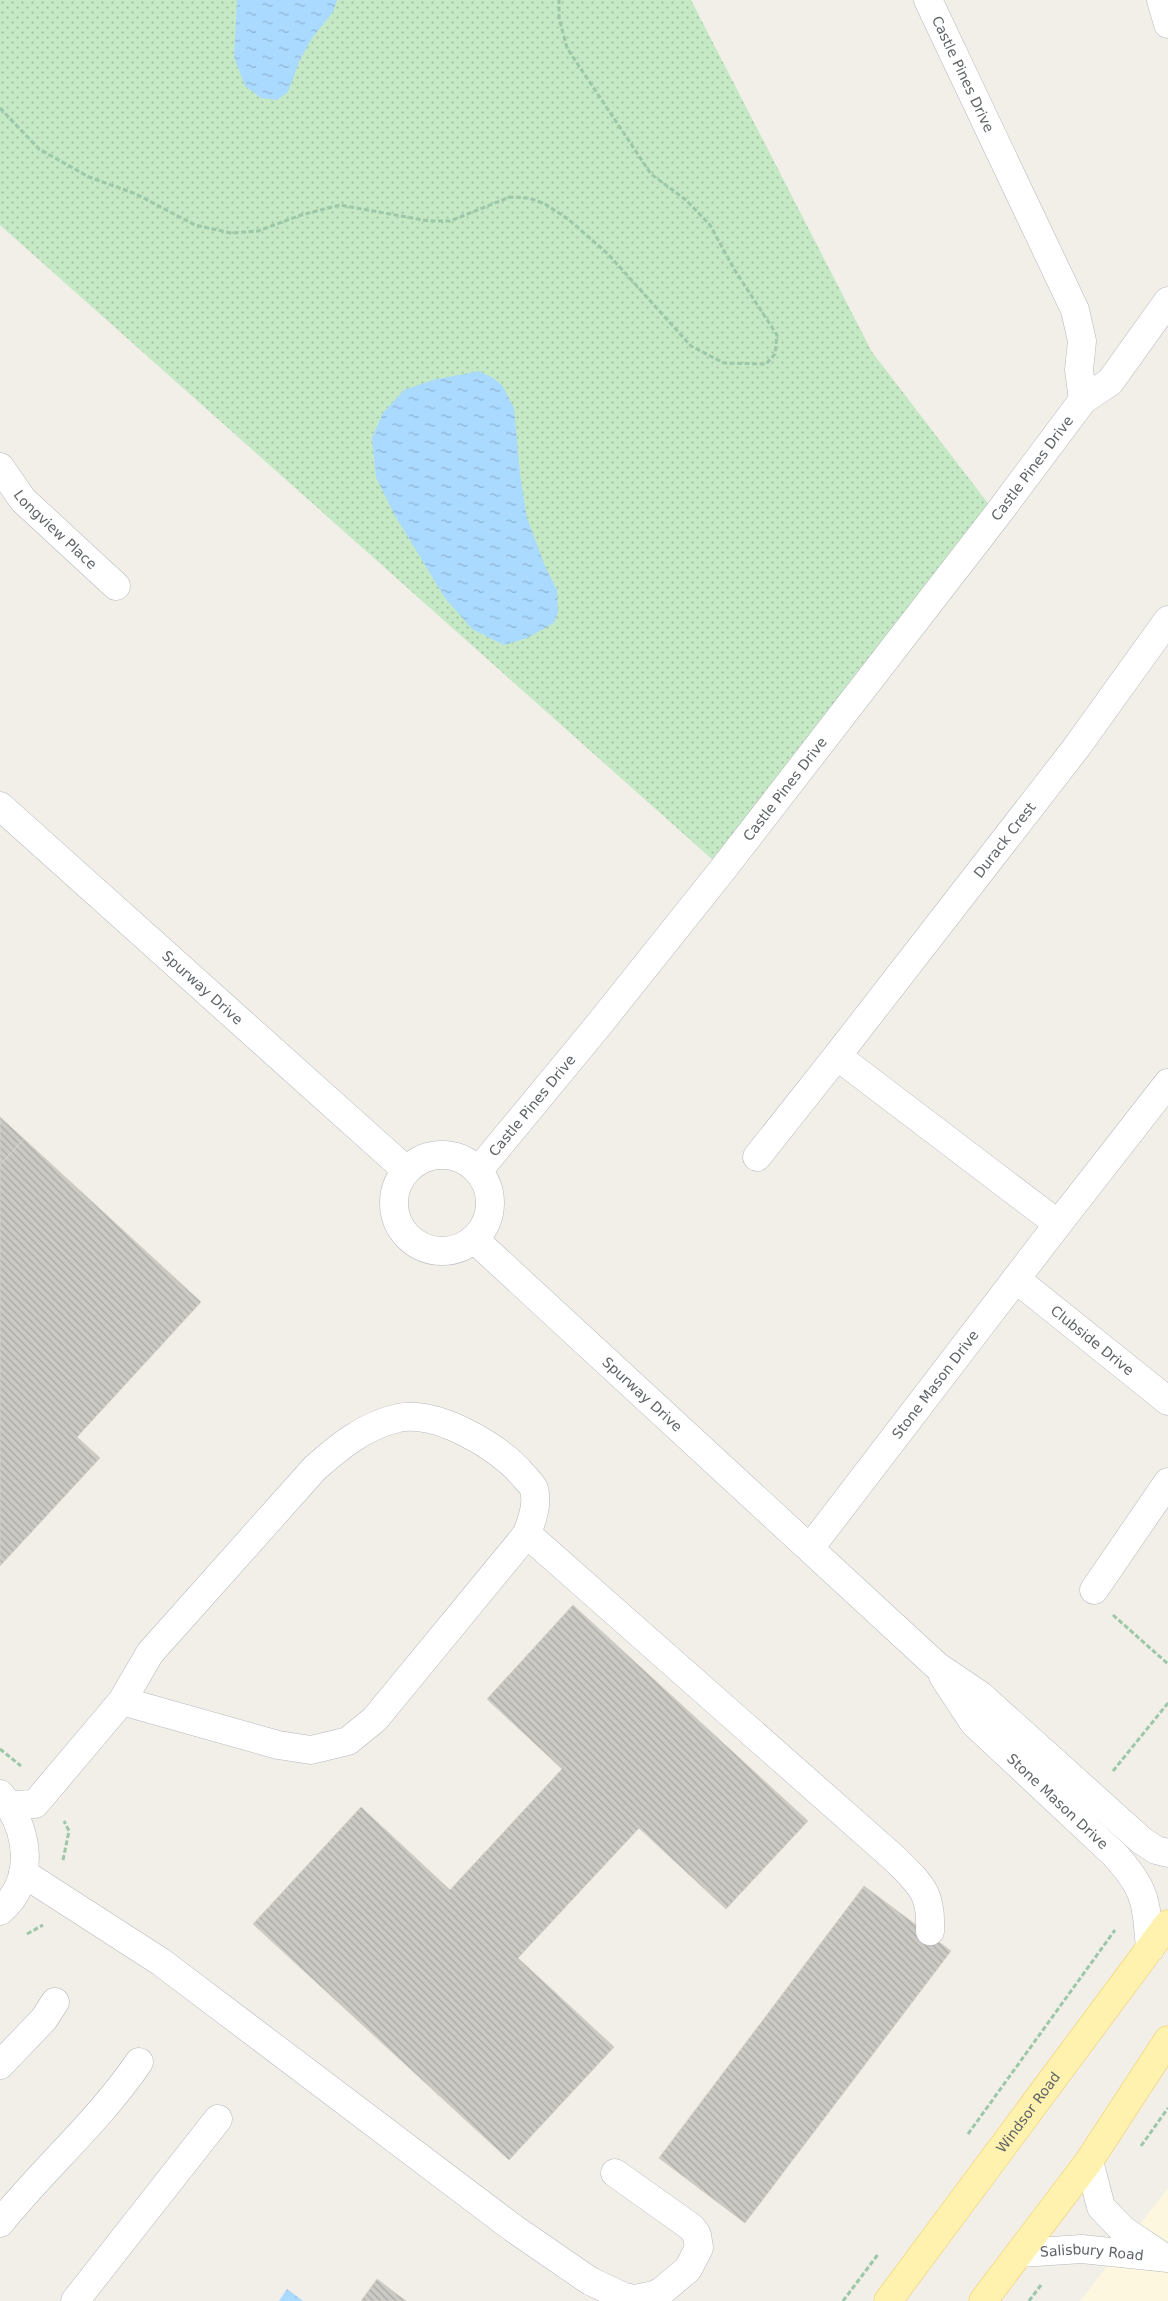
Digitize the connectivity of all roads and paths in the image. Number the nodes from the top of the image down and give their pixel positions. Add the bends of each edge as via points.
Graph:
1 (559, 0) edge
2 (928, 0) edge
3 (1161, 0) edge
4 (1168, 24) edge
5 (0, 108) edge
6 (1168, 301) edge
7 (1082, 400) junction
8 (0, 467) edge
9 (116, 586) dead end
10 (1168, 620) edge
11 (0, 806) edge
12 (836, 1056) junction
13 (1168, 1083) edge
14 (757, 1157) dead end
15 (406, 1170) junction
16 (478, 1171) junction
17 (1058, 1224) junction
18 (474, 1239) junction
19 (1016, 1279) junction
20 (1168, 1401) edge
21 (1168, 1482) edge
22 (527, 1534) junction
23 (810, 1548) junction
24 (1094, 1590) joint
25 (1168, 1664) edge
26 (936, 1666) junction
27 (122, 1701) junction
28 (1168, 1703) edge
29 (1093, 1796) junction
30 (5, 1800) edge
31 (1168, 1853) edge
32 (22, 1873) junction
33 (0, 1911) edge
34 (1119, 1924) dead end
35 (1168, 1924) edge
36 (930, 1931) dead end
37 (1150, 1949) junction
38 (55, 2002) dead end
39 (1168, 2040) edge
40 (139, 2062) dead end
41 (0, 2065) edge
42 (1168, 2108) edge
43 (218, 2119) dead end
44 (965, 2138) dead end
45 (1136, 2154) dead end
46 (1089, 2161) junction
47 (615, 2173) dead end
48 (0, 2223) edge
49 (884, 2247) dead end
50 (1020, 2252) junction
51 (1167, 2258) edge
52 (75, 2301) edge
53 (843, 2301) edge
54 (888, 2301) edge
55 (983, 2301) edge

1 - 5 path via 559,18 567,48 651,174 686,200 710,225 777,335 776,354 766,364 724,363 692,346 608,254 568,219 546,204 529,198 510,197 450,221 429,221 340,205 258,231 231,234 195,225 136,194 89,177 38,149
2 - 7 street, Castle Pines Drive via 1075,310 1082,341 1079,370
3 - 4 street
6 - 7 street, Castle Pines Drive via 1110,382
7 - 16 street, Castle Pines Drive via 730,861
8 - 9 street, Longview Place via 23,500
10 - 12 street, Durack Crest via 1076,748
11 - 15 street, Spurway Drive
12 - 14 street, Durack Crest
12 - 17 street
13 - 17 street, Stone Mason Drive
15 - 16 street via 434,1155 450,1155
15 - 18 street via 397,1184 394,1200 395,1216 402,1231 413,1242 428,1249 444,1251 460,1248
16 - 18 street via 489,1197 488,1220
17 - 19 street, Stone Mason Drive
18 - 23 street, Spurway Drive
19 - 20 street, Clubside Drive
19 - 23 street, Stone Mason Drive
21 - 24 street
22 - 27 street via 375,1719 348,1740 311,1750 278,1745
22 - 27 street via 536,1508 534,1488 512,1462 468,1432 429,1420 400,1418 368,1428 343,1443 315,1468 150,1653
22 - 36 street via 894,1858 923,1888 931,1911
23 - 26 street, Stone Mason Drive
24 - 25 path via 1095,1600
26 - 29 street, Stone Mason Drive via 980,1695
26 - 37 street, Stone Mason Drive via 974,1724 1114,1854 1134,1878 1144,1896
27 - 30 street via 35,1804
28 - 29 path
29 - 31 street, Stone Mason Drive via 1140,1840
30 - 32 street via 22,1831 25,1852
32 - 33 street via 16,1891
32 - 47 street via 161,1962 513,2228 590,2282 624,2297 635,2299 654,2295 688,2269 699,2248 697,2236 691,2227
34 - 44 path
35 - 37 main road, Windsor Road
37 - 54 main road, Windsor Road
38 - 41 street via 44,2019
39 - 46 main road
40 - 48 street
42 - 45 path
43 - 52 street
46 - 50 main road
46 - 51 street, Salisbury Road via 1101,2207 1123,2230
49 - 53 path
50 - 51 street, Salisbury Road via 1082,2248
50 - 55 main road

